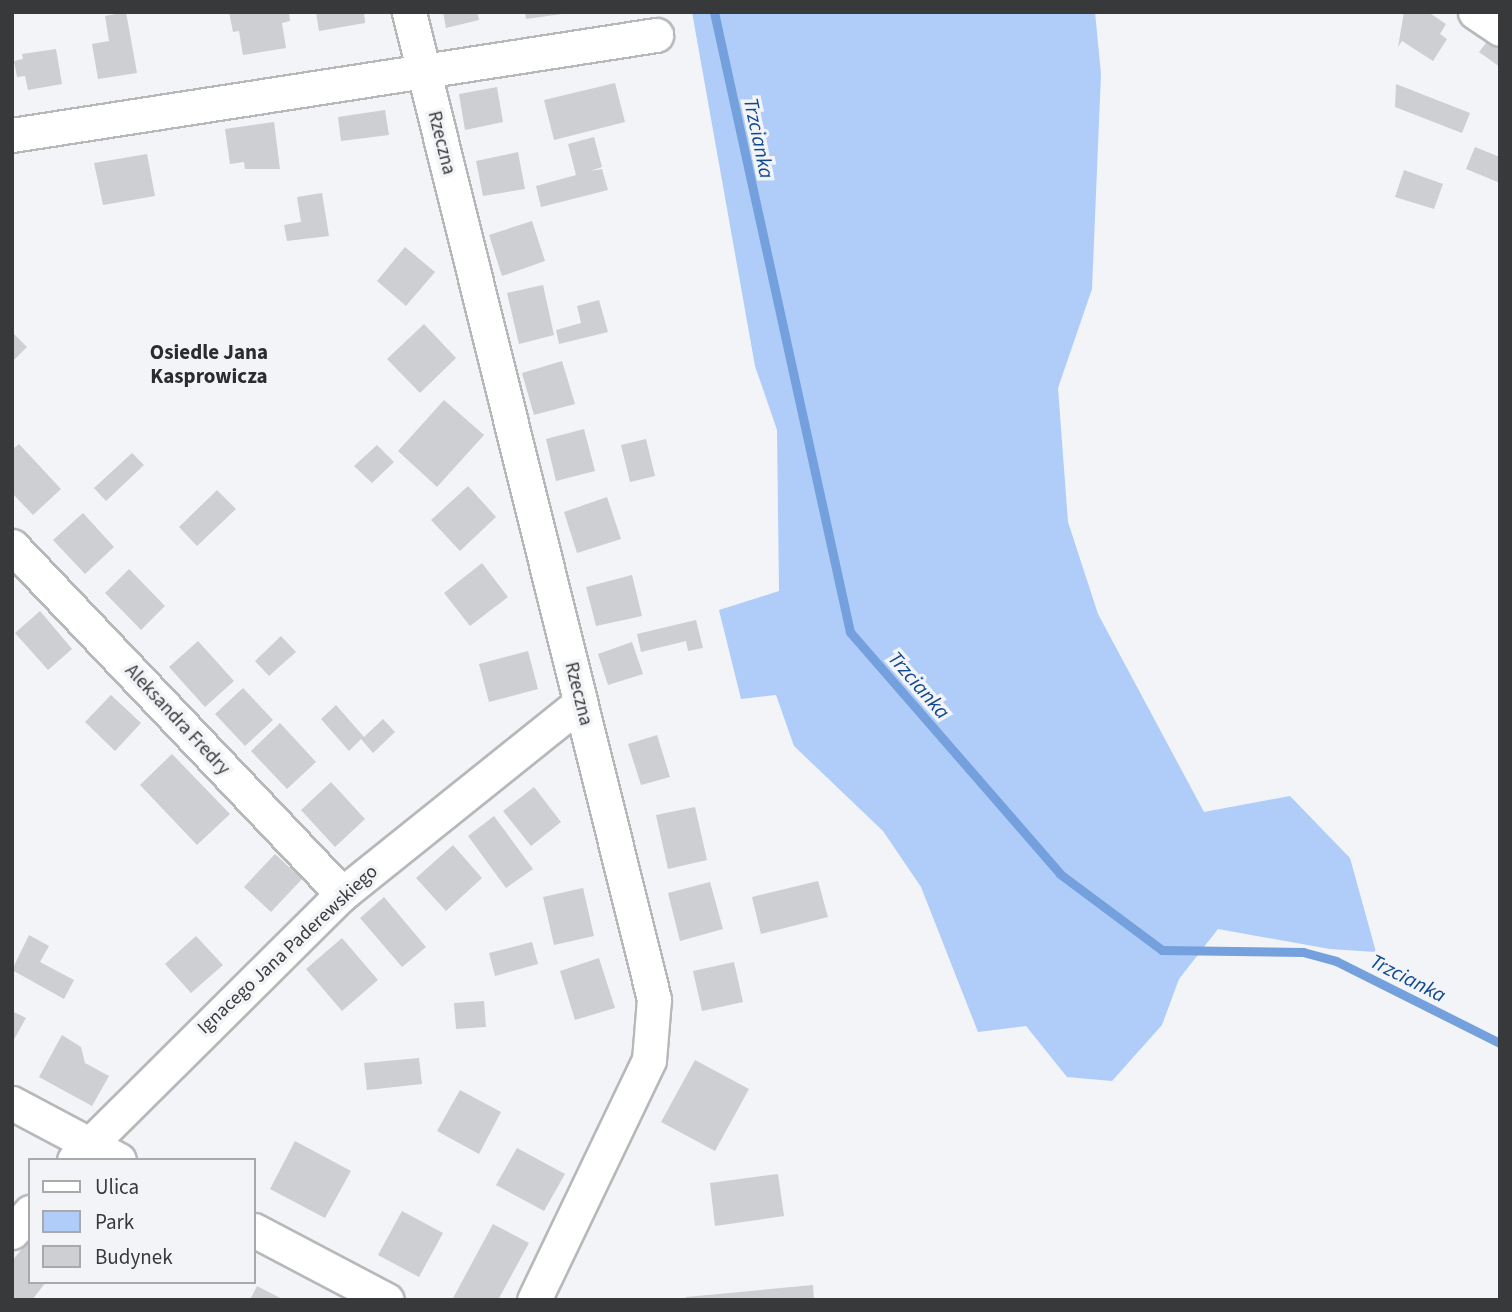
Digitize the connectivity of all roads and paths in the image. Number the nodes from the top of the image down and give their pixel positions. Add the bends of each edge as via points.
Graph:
1 (409, 12) edge
2 (1475, 12) edge
3 (1500, 29) edge
4 (656, 35) dead end
5 (424, 71) junction
6 (12, 135) edge
7 (12, 546) edge
8 (580, 703) junction
9 (342, 894) junction
10 (12, 1103) edge
11 (81, 1152) edge
12 (110, 1158) edge
13 (28, 1214) edge
14 (256, 1231) edge
15 (12, 1232) edge
16 (387, 1300) edge
17 (534, 1300) edge

1 - 5 street, Rzeczna
2 - 3 street
4 - 5 street
5 - 6 street
5 - 8 street, Rzeczna
7 - 9 street, Aleksandra Fredry
8 - 9 street, Ignacego Jana Paderewskiego
8 - 17 street, Rzeczna via 654,999 649,1060
9 - 11 street, Ignacego Jana Paderewskiego
10 - 11 street
11 - 12 street
13 - 15 street
14 - 16 street

